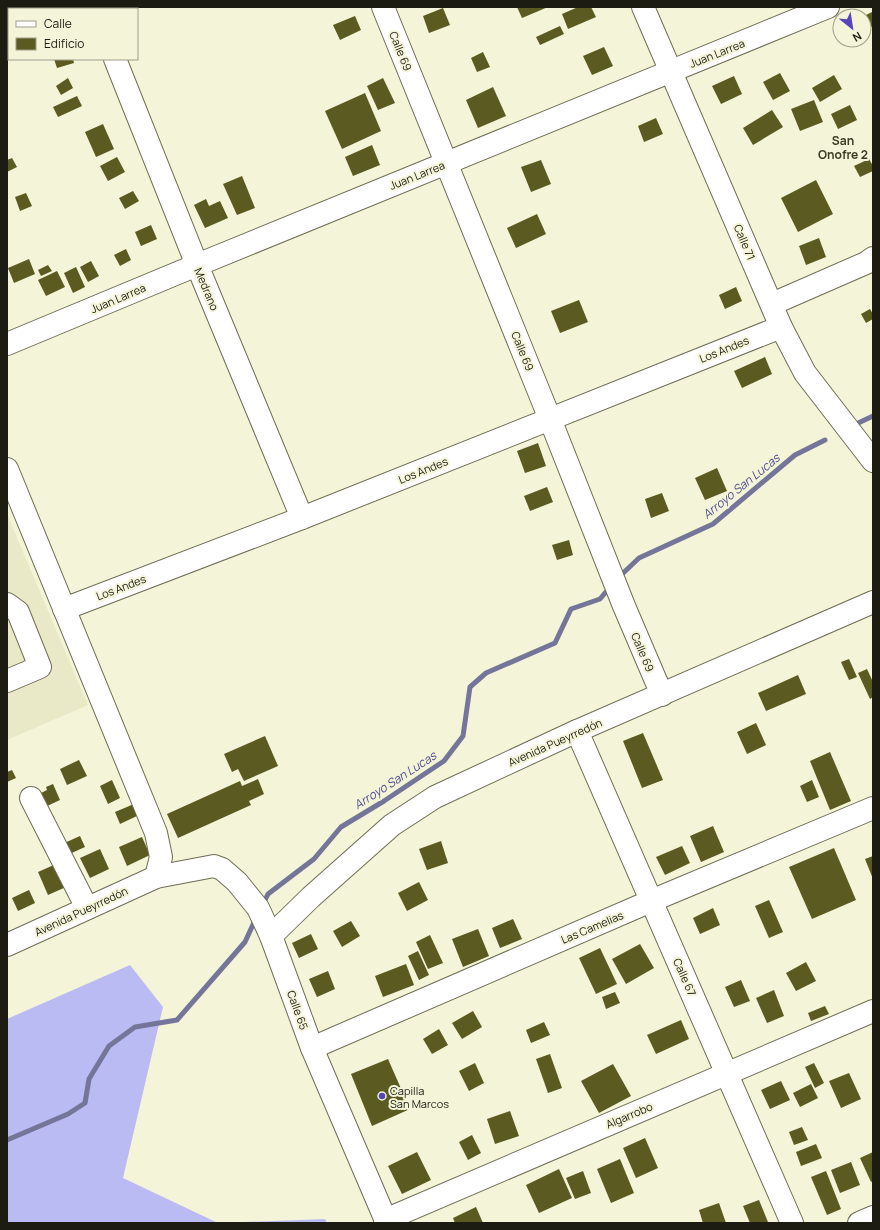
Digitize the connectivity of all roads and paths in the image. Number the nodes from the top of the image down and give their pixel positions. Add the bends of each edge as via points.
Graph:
1 (383, 7) edge
2 (643, 7) edge
3 (828, 7) edge
4 (115, 60) edge
5 (671, 72) junction
6 (446, 163) junction
7 (873, 258) edge
8 (196, 265) junction
9 (772, 304) junction
10 (781, 327) junction
11 (7, 344) edge
12 (550, 419) junction
13 (873, 461) edge
14 (7, 469) edge
15 (302, 518) junction
16 (873, 602) edge
17 (7, 605) edge
18 (64, 609) junction
19 (7, 681) edge
20 (662, 695) junction
21 (577, 731) junction
22 (31, 798) dead end
23 (873, 808) edge
24 (156, 877) junction
25 (651, 901) junction
26 (88, 908) junction
27 (271, 936) junction
28 (7, 945) edge
29 (873, 1011) edge
30 (312, 1048) junction
31 (727, 1074) junction
32 (873, 1217) edge
33 (386, 1221) edge
34 (792, 1223) edge
35 (859, 1223) edge

1 - 6 street, Calle 69
2 - 5 street, Calle 71
3 - 5 street, Juan Larrea
4 - 8 street, Medrano
5 - 6 street, Juan Larrea
5 - 9 street, Calle 71
6 - 8 street, Juan Larrea
6 - 12 street, Calle 69
7 - 9 street via 866,264
8 - 11 street, Juan Larrea
8 - 15 street, Medrano
9 - 10 street, Calle 71
10 - 12 street, Los Andes
10 - 13 street, Calle 71 via 805,373
12 - 15 street, Los Andes
12 - 20 street, Calle 69
14 - 18 street
15 - 18 street, Los Andes
16 - 20 street, Avenida Pueyrredón
17 - 19 street via 18,612 40,667
18 - 24 street via 156,833 161,857
20 - 21 street, Avenida Pueyrredón
21 - 25 street, Calle 67
21 - 27 street, Avenida Pueyrredón via 435,796 392,825
22 - 26 street
23 - 25 street, Las Camelias
24 - 26 street, Avenida Pueyrredón
24 - 27 street, Calle 65 via 214,866 222,869 237,882 258,908
25 - 30 street, Las Camelias
25 - 31 street, Calle 67
26 - 28 street, Avenida Pueyrredón
27 - 30 street, Calle 65
29 - 31 street, Algarrobo
30 - 33 street, Calle 65
31 - 33 street, Algarrobo
31 - 34 street, Calle 67
32 - 35 street

